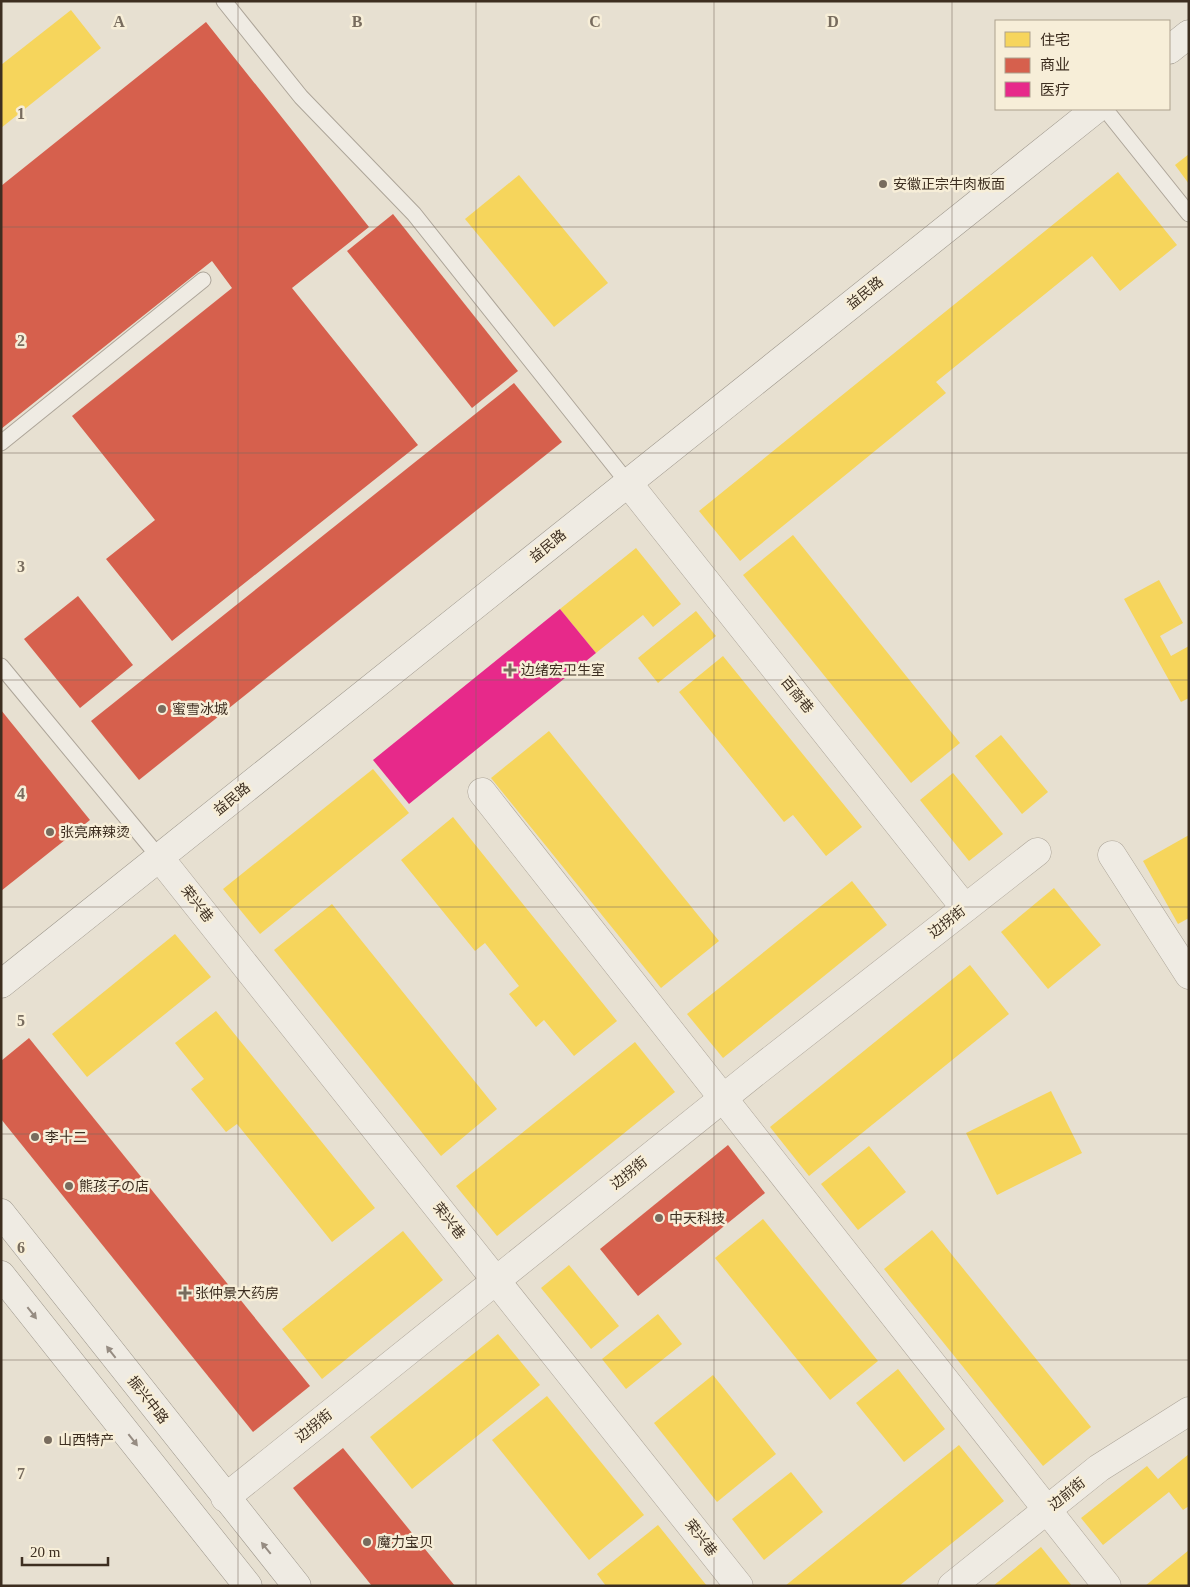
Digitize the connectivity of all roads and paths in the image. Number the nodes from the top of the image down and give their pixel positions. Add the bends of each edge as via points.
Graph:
1 (224, 1) edge
2 (1189, 34) edge
3 (1170, 49) edge
4 (1095, 110) edge
5 (1106, 110) edge
6 (1189, 214) edge
7 (203, 280) dead end
8 (1, 443) edge
9 (628, 483) junction
10 (1, 666) edge
11 (482, 792) dead end
12 (1037, 852) dead end
13 (1112, 855) dead end
14 (159, 857) junction
15 (966, 908) junction
16 (1189, 975) edge
17 (1, 984) edge
18 (723, 1098) junction
19 (1, 1213) edge
20 (1, 1275) edge
21 (496, 1280) junction
22 (1189, 1412) edge
23 (225, 1498) junction
24 (1047, 1510) junction
25 (248, 1586) edge
26 (296, 1586) edge
27 (739, 1586) edge
28 (952, 1586) edge
29 (1107, 1586) edge

1 - 9 lane via 301,97 414,214
2 - 3 street
4 - 9 street, 益民路
5 - 6 lane
7 - 8 lane
9 - 14 street, 益民路
9 - 15 street, 百商巷
10 - 14 lane
11 - 18 street
12 - 15 street, 边拐街
13 - 16 street
14 - 17 street, 益民路
14 - 21 street, 荣兴巷
15 - 18 street, 边拐街
18 - 21 street, 边拐街
18 - 24 street
23 -> 19 street, 振兴中路
20 -> 25 street
21 - 23 street, 边拐街
21 - 27 street, 荣兴巷
22 - 24 street, 边前街 via 1099,1468
26 -> 23 street, 振兴中路
24 - 28 street, 边前街
24 - 29 street

